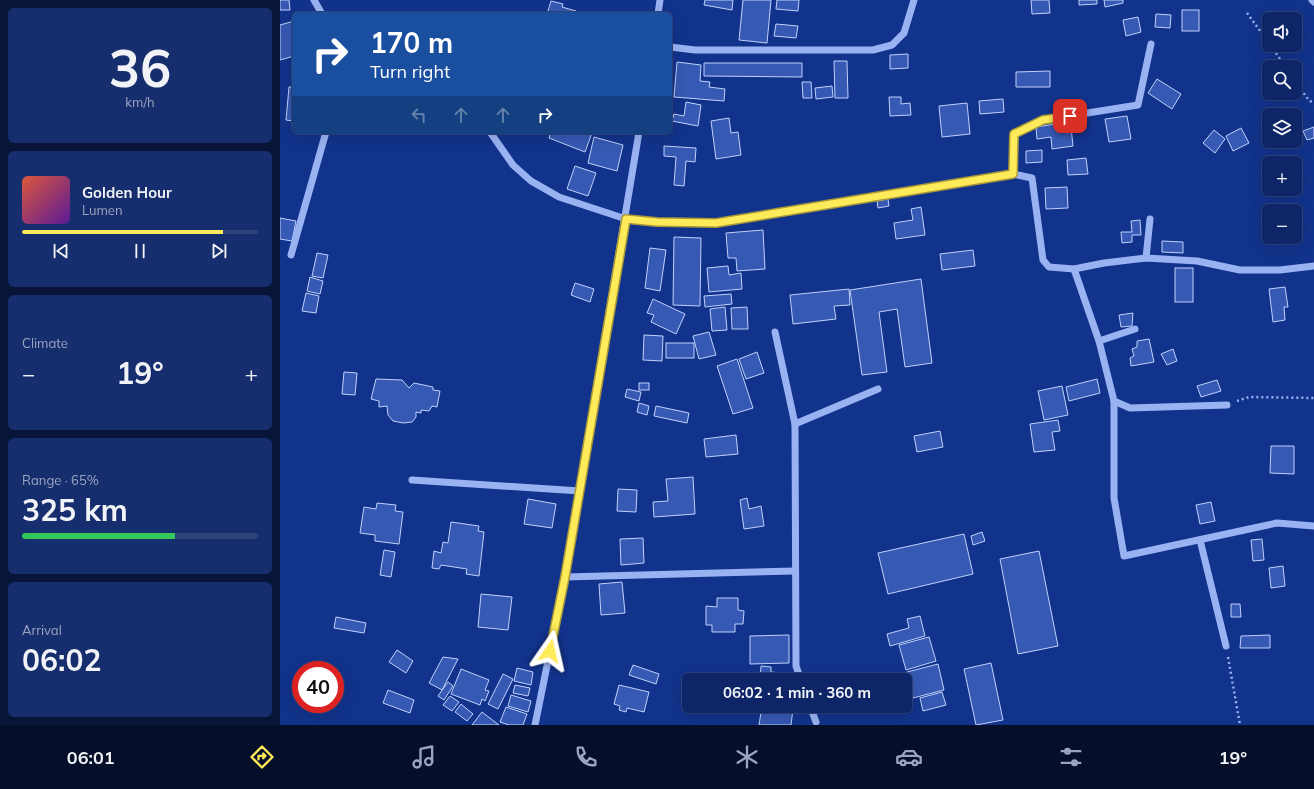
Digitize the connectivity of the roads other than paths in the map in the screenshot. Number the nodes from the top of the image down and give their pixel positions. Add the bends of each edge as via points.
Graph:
1 (314, 0) edge
2 (660, 0) edge
3 (915, 0) edge
4 (1312, 0) edge
5 (1314, 2) edge
6 (321, 12) edge
7 (658, 12) edge
8 (1151, 44) dead end
9 (672, 47) edge
10 (325, 134) edge
11 (491, 134) edge
12 (640, 134) edge
13 (1013, 174) junction
14 (626, 219) junction
15 (1150, 219) dead end
16 (291, 255) dead end
17 (1146, 258) junction
18 (1314, 266) edge
19 (1074, 269) junction
20 (1135, 328) dead end
21 (776, 332) dead end
22 (1098, 341) junction
23 (878, 389) dead end
24 (1114, 401) junction
25 (1227, 405) road end
26 (795, 424) junction
27 (412, 480) dead end
28 (580, 491) junction
29 (1314, 526) edge
30 (1200, 540) junction
31 (795, 571) junction
32 (565, 577) junction
33 (1226, 646) road end
34 (798, 673) edge
35 (813, 713) edge
36 (816, 722) dead end
37 (536, 725) edge

1 - 6 street
2 - 7 street
3 - 9 street via 904,32 892,45 873,50 695,50
4 - 5 street
8 - 13 street via 1138,105 1043,120 1014,134
10 - 16 street
11 - 14 street via 513,165 531,181 560,197
12 - 14 street
13 - 14 street via 716,223
13 - 19 street via 1032,178 1043,260 1049,267
14 - 28 street
15 - 17 street
17 - 18 street via 1197,261 1240,270 1280,270
17 - 19 street
19 - 22 street
20 - 22 street
21 - 26 street
22 - 24 street
23 - 26 street
24 - 25 street via 1130,408
24 - 30 street via 1114,498 1124,556
26 - 31 street
27 - 28 street
28 - 32 street
29 - 30 street via 1277,523
30 - 33 street
31 - 32 street
31 - 34 street via 796,666
32 - 37 street
35 - 36 street

